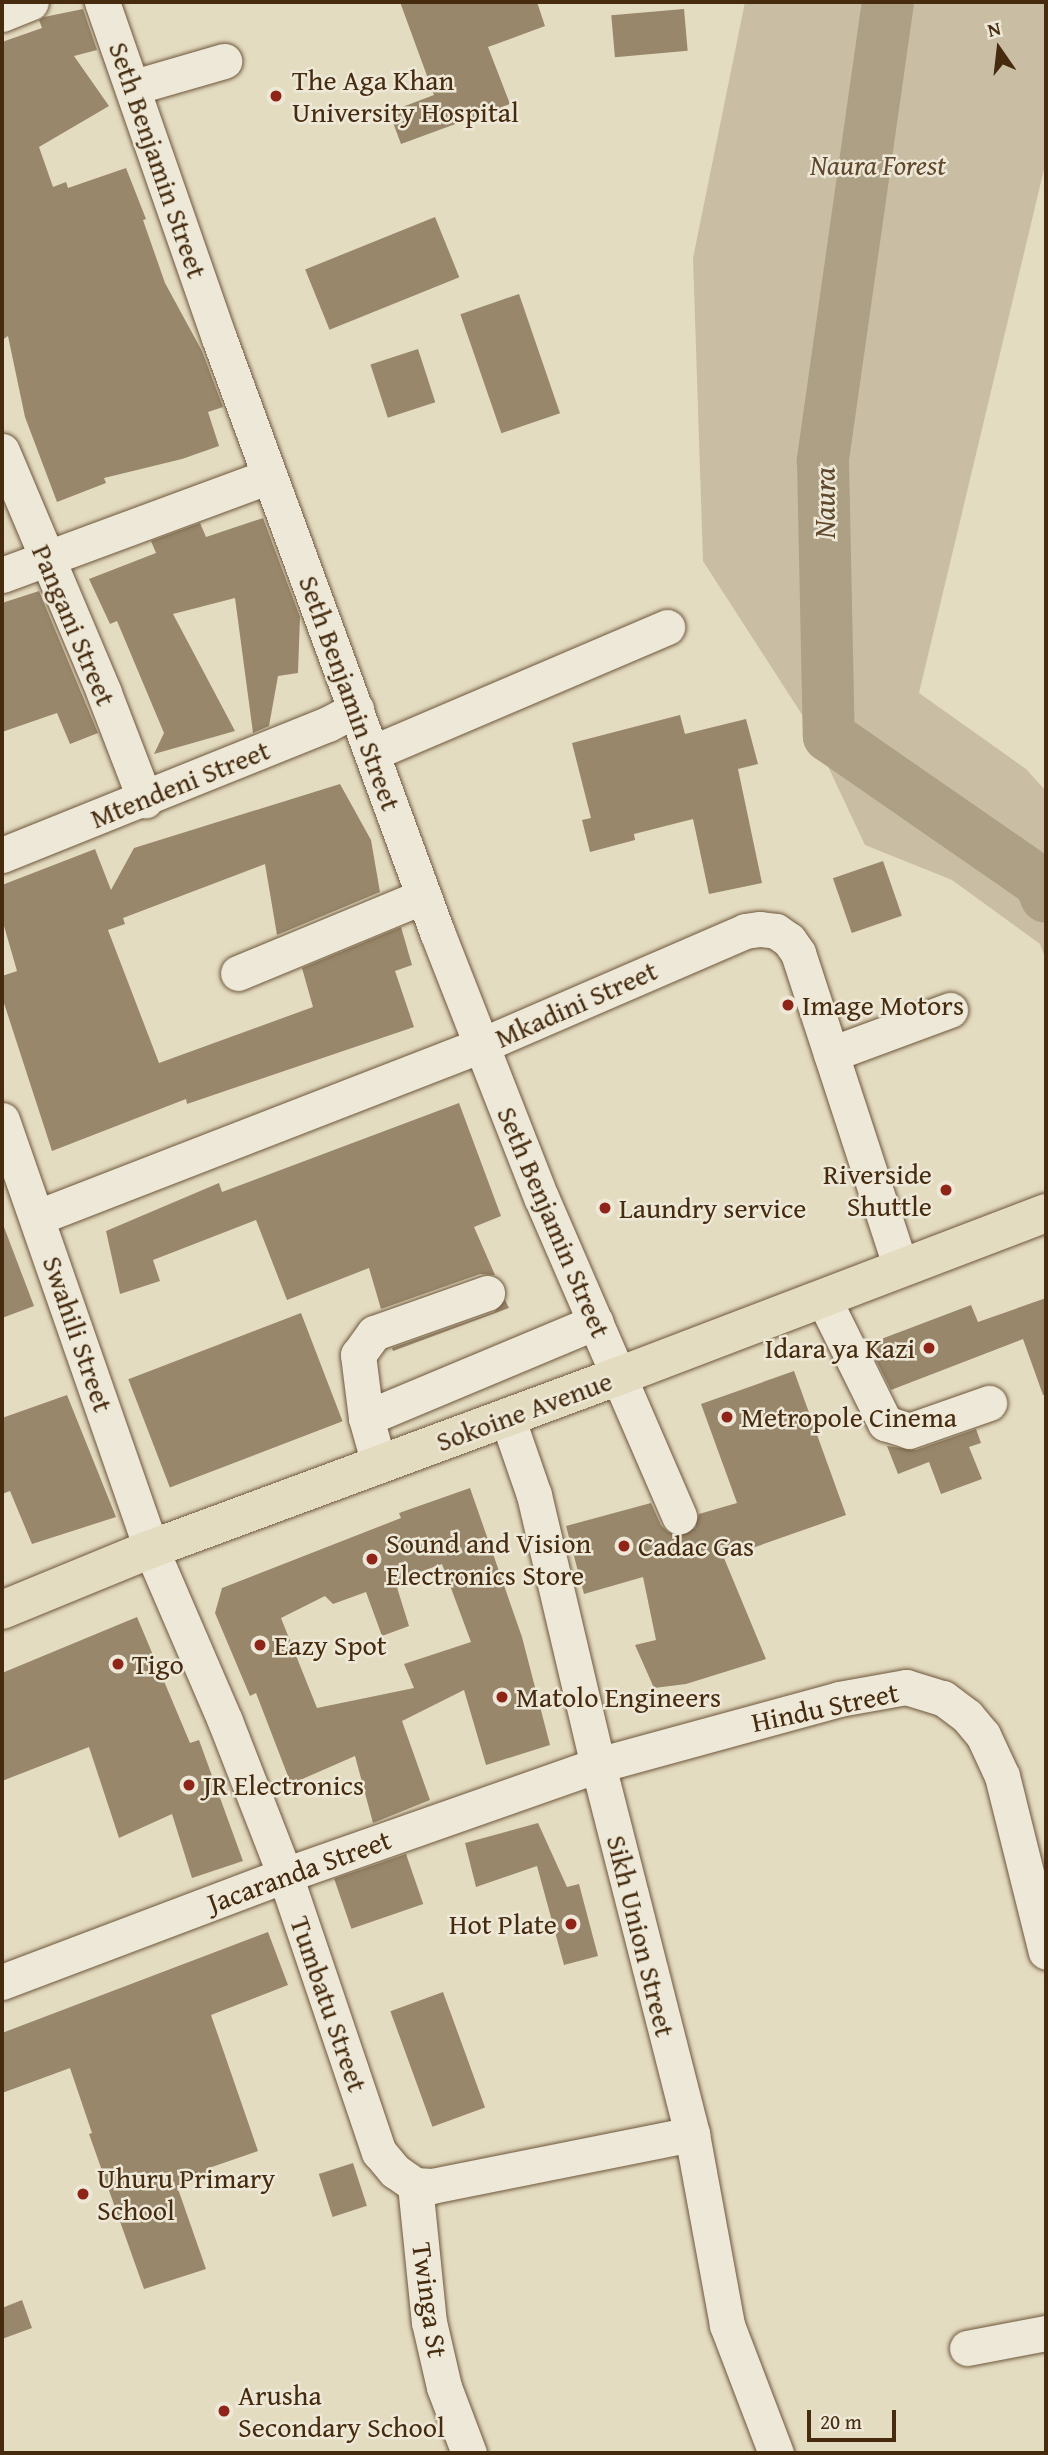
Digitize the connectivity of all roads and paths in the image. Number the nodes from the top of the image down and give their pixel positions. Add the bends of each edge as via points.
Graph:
1 (31, 2) edge
2 (102, 2) edge
3 (2, 14) edge
4 (223, 61) dead end
5 (134, 87) junction
6 (2, 451) edge
7 (269, 475) junction
8 (47, 558) junction
9 (2, 575) edge
10 (667, 627) dead end
11 (356, 709) junction
12 (372, 753) junction
13 (145, 800) junction
14 (2, 855) edge
15 (424, 896) junction
16 (238, 974) dead end
17 (950, 1010) dead end
18 (482, 1045) junction
19 (831, 1054) junction
20 (2, 1120) edge
21 (1046, 1213) edge
22 (38, 1217) junction
23 (901, 1268) junction
24 (487, 1293) dead end
25 (823, 1298) junction
26 (596, 1322) junction
27 (619, 1376) junction
28 (989, 1403) dead end
29 (507, 1417) junction
30 (366, 1418) junction
31 (379, 1464) junction
32 (679, 1516) dead end
33 (151, 1549) junction
34 (2, 1610) edge
35 (598, 1765) junction
36 (285, 1875) junction
37 (1046, 1952) edge
38 (2, 1982) edge
39 (692, 2134) junction
40 (415, 2185) junction
41 (1046, 2333) edge
42 (967, 2348) dead end
43 (469, 2453) edge
44 (776, 2453) edge

1 - 3 street
2 - 5 street, Seth Benjamin Street
4 - 5 street
5 - 7 street, Seth Benjamin Street
6 - 8 street, Pangani Street
7 - 8 street
7 - 11 street, Seth Benjamin Street
8 - 9 street
8 - 13 street, Pangani Street
10 - 12 street
11 - 12 street, Seth Benjamin Street
11 - 13 street, Mtendeni Street
12 - 15 street, Seth Benjamin Street
13 - 14 street, Mtendeni Street
15 - 16 street
15 - 18 street, Seth Benjamin Street
17 - 19 street
18 - 19 street, Mkadini Street via 745,931 760,929 776,931 798,953
18 - 22 street, Mkadini Street
18 - 26 street, Seth Benjamin Street
19 - 23 street, Mkadini Street
20 - 22 street, Swahili Street
21 - 23 main road, Sokoine Avenue
22 - 33 street, Swahili Street
23 - 25 main road, Sokoine Avenue
24 - 30 street via 374,1333 358,1355
25 - 27 main road, Sokoine Avenue
25 - 28 street via 885,1423 909,1431
26 - 27 street, Seth Benjamin Street
26 - 30 street
27 - 29 main road, Sokoine Avenue
27 - 32 street, Seth Benjamin Street
29 - 31 main road, Sokoine Avenue
29 - 35 street, Sikh Union Street via 534,1495
30 - 31 street
31 - 33 main road, Sokoine Avenue
33 - 34 main road, Sokoine Avenue
33 - 36 street, Tumbatu Street
35 - 36 street, Jacaranda Street
35 - 37 street, Hindu Street via 839,1699 906,1687 943,1698 983,1735 1002,1776
35 - 39 street, Sikh Union Street
36 - 38 street, Jacaranda Street
36 - 40 street, Tumbatu Street via 379,2152
39 - 40 street via 432,2186
39 - 44 street, Sikh Union Street via 727,2325
40 - 43 street, Twinga St via 429,2322 443,2387
41 - 42 street

